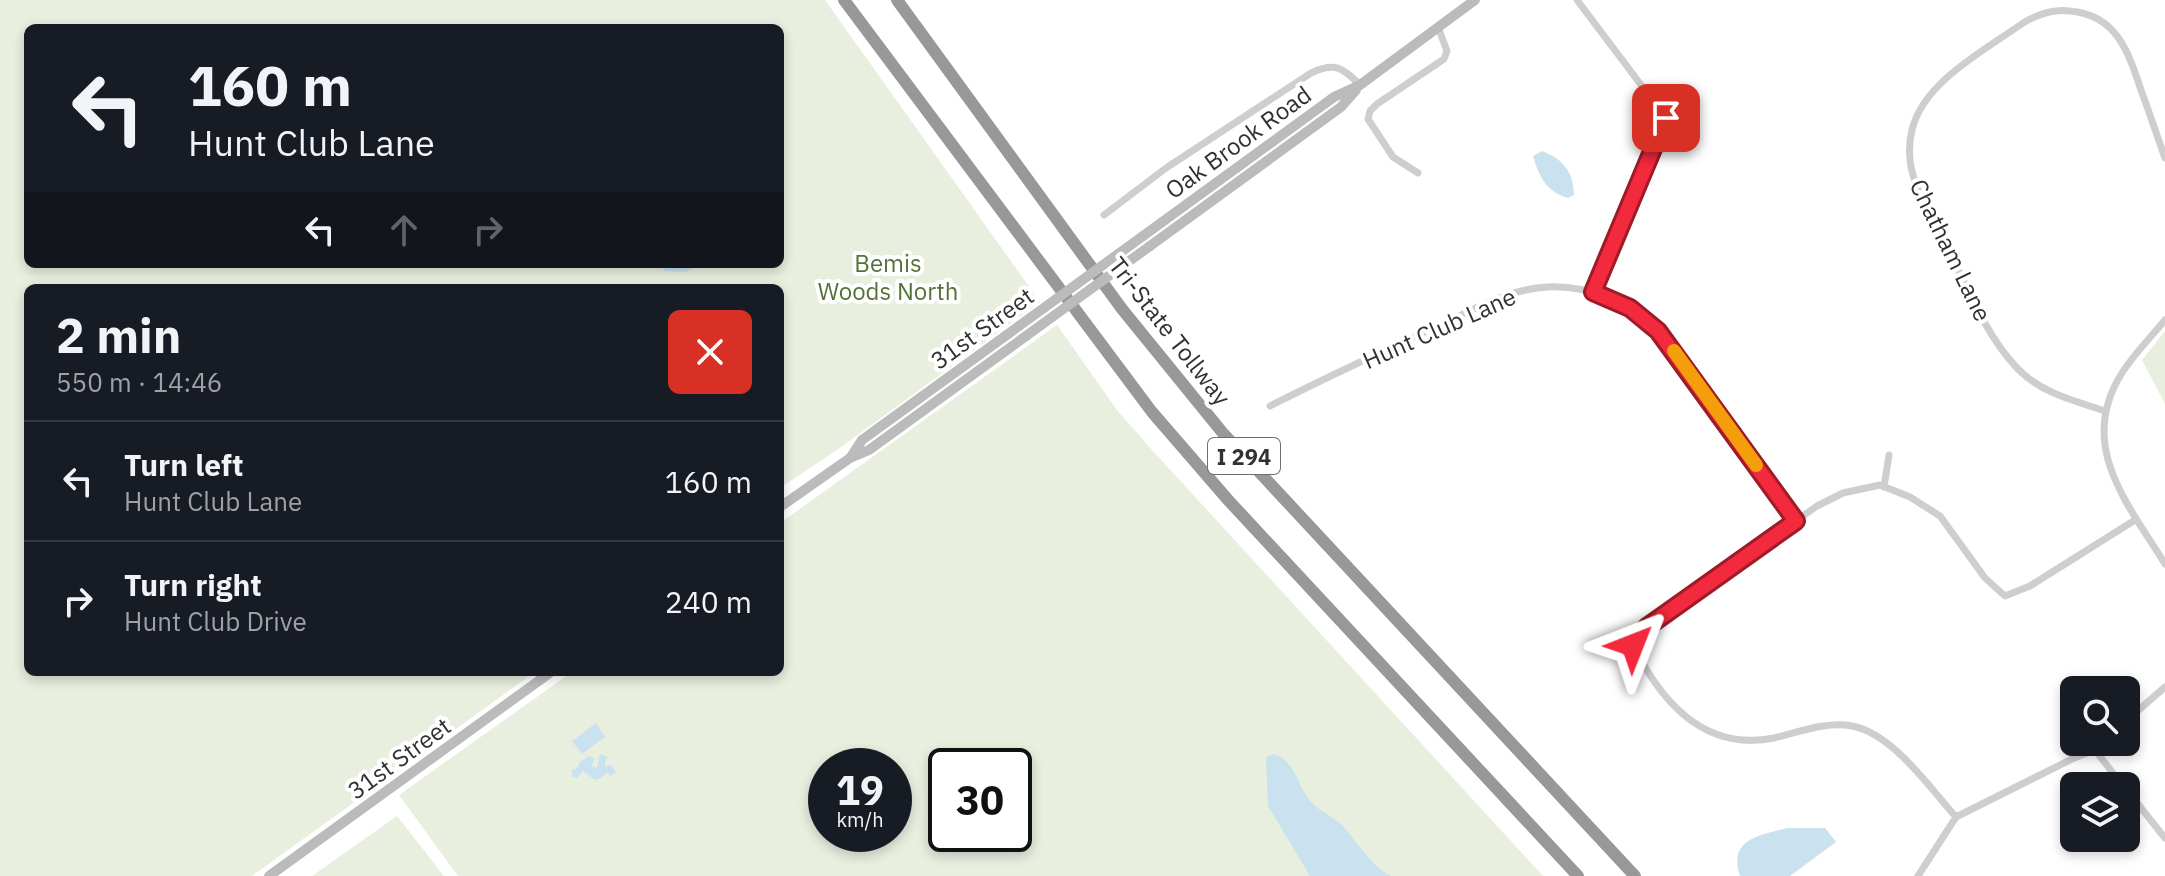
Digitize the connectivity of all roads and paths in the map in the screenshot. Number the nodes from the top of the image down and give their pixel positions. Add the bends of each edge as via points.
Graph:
1 (844, 0) edge
2 (897, 0) edge
3 (1475, 0) edge
4 (1577, 0) edge
5 (1438, 27) junction
6 (1360, 85) junction
7 (2165, 158) edge
8 (1418, 173) dead end
9 (1104, 215) dead end
10 (1143, 236) joint
11 (1150, 246) joint
12 (1593, 292) junction
13 (2165, 320) edge
14 (1270, 406) dead end
15 (2105, 411) junction
16 (1889, 455) dead end
17 (850, 458) junction
18 (1884, 487) junction
19 (784, 504) edge
20 (2135, 520) junction
21 (1796, 521) junction
22 (2165, 564) edge
23 (545, 676) edge
24 (2165, 687) edge
25 (2140, 709) edge
26 (2079, 756) edge
27 (2100, 756) edge
28 (2112, 772) edge
29 (2140, 807) edge
30 (1956, 817) junction
31 (2165, 838) edge
32 (269, 876) edge
33 (1578, 876) edge
34 (1635, 876) edge
35 (1918, 876) edge

1 - 33 highway, I 294 via 1152,412
2 - 34 highway, Tri-State Tollway / I 294 via 1122,309 1213,421
3 - 5 main road, Oak Brook Road
4 - 12 street via 1666,118
5 - 6 main road, Oak Brook Road
5 - 8 street via 1447,51 1444,59 1377,104 1368,119 1393,157
6 - 9 street via 1338,67 1311,73
6 - 10 main road, Oak Brook Road via 1334,97
6 - 11 main road, Oak Brook Road via 1341,107
7 - 15 street, Chatham Lane via 2122,41 2102,21 2083,12 2056,10 2023,23 1937,87 1912,130 1911,166 1918,189 1997,343 2033,382
10 - 17 main road, 31st Street, bridge via 862,440
11 - 17 main road, 31st Street, bridge via 869,450
12 - 14 street, Hunt Club Lane via 1550,287 1509,294
12 - 21 street, Hunt Club Lane via 1630,308 1658,331
13 - 15 street via 2123,371
15 - 20 street via 2110,470
16 - 18 street
17 - 19 main road, 31st Street
18 - 20 street via 1940,516 1985,578 2005,596
18 - 21 street via 1834,497
20 - 22 street
21 - 30 street via 1647,627 1633,645 1642,663 1684,717 1731,739 1766,739 1834,725 1870,732 1898,752
23 - 32 main road, 31st Street
24 - 25 street
26 - 30 street
27 - 28 street
29 - 31 street
30 - 35 street

